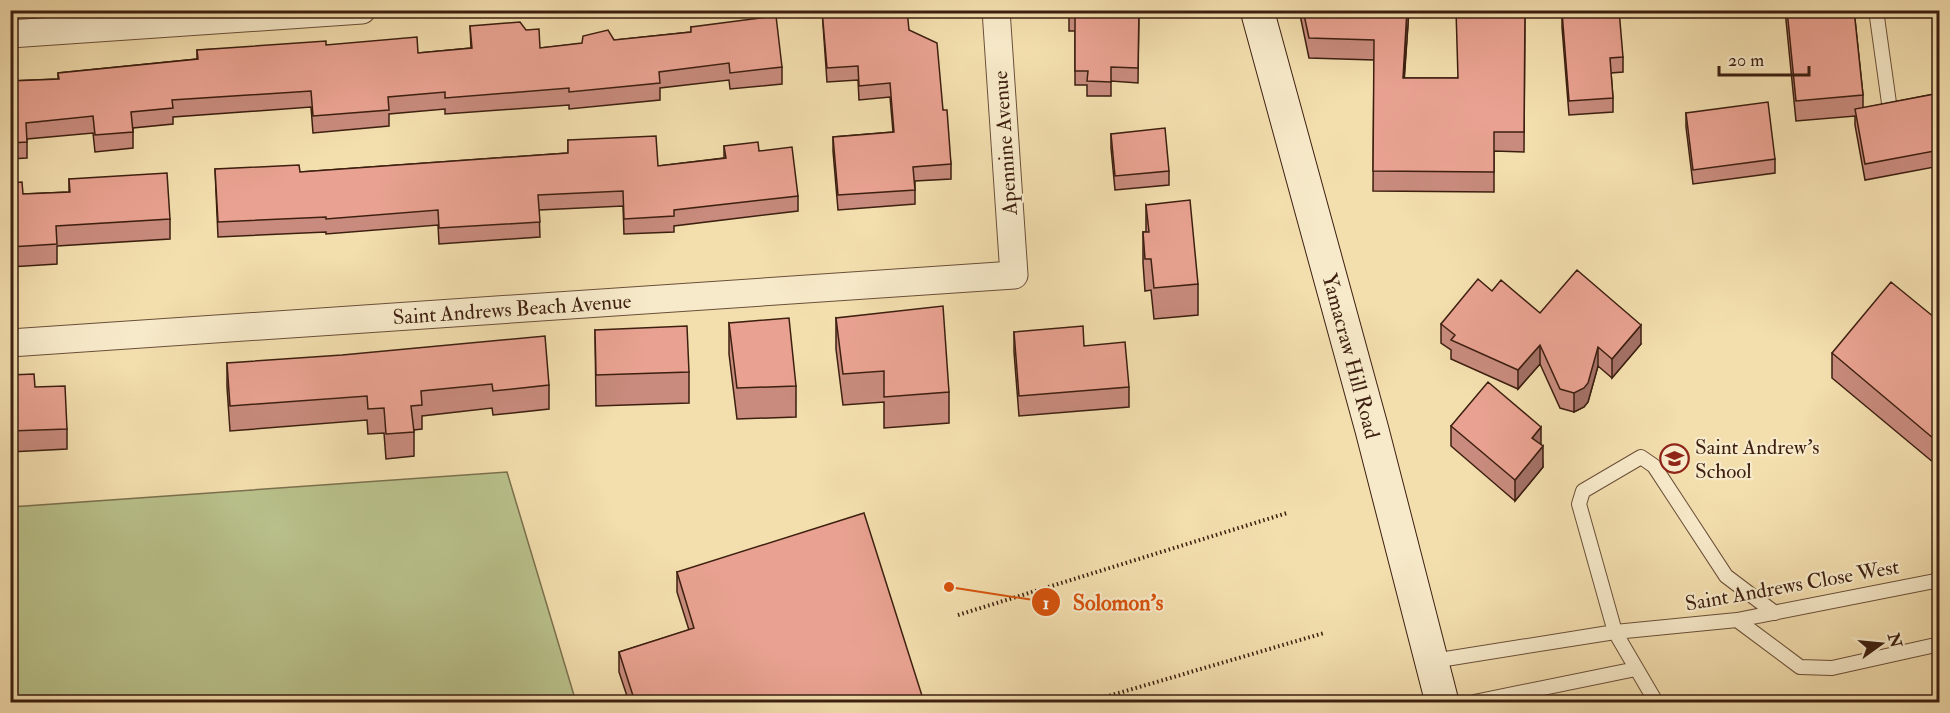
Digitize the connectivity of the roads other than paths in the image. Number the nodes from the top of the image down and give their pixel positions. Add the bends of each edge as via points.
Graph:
1 (362, 10) edge
2 (996, 10) edge
3 (1257, 10) edge
4 (1876, 10) edge
5 (10, 34) edge
6 (1888, 103) edge
7 (1014, 275) joint
8 (10, 343) edge
9 (1940, 580) edge
10 (1775, 613) junction
11 (1737, 620) junction
12 (1615, 632) junction
13 (1940, 644) edge
14 (1433, 661) junction
15 (1636, 669) junction
16 (1442, 702) edge
17 (1474, 702) edge
18 (1656, 702) edge

1 - 5 street
2 - 7 street, Apennine Avenue
3 - 14 main road, Yamacraw Hill Road
4 - 6 lane
7 - 8 street, Saint Andrews Beach Avenue
9 - 10 lane, Saint Andrews Close West
10 - 11 lane, Saint Andrews Close West
10 - 12 lane via 1726,576 1654,466 1641,457 1583,491 1579,504
11 - 12 lane, Saint Andrews Close West
11 - 13 lane via 1800,667 1832,668
12 - 14 lane, Saint Andrews Close West
12 - 15 lane
14 - 16 main road, Yamacraw Hill Road
15 - 17 lane
15 - 18 lane

